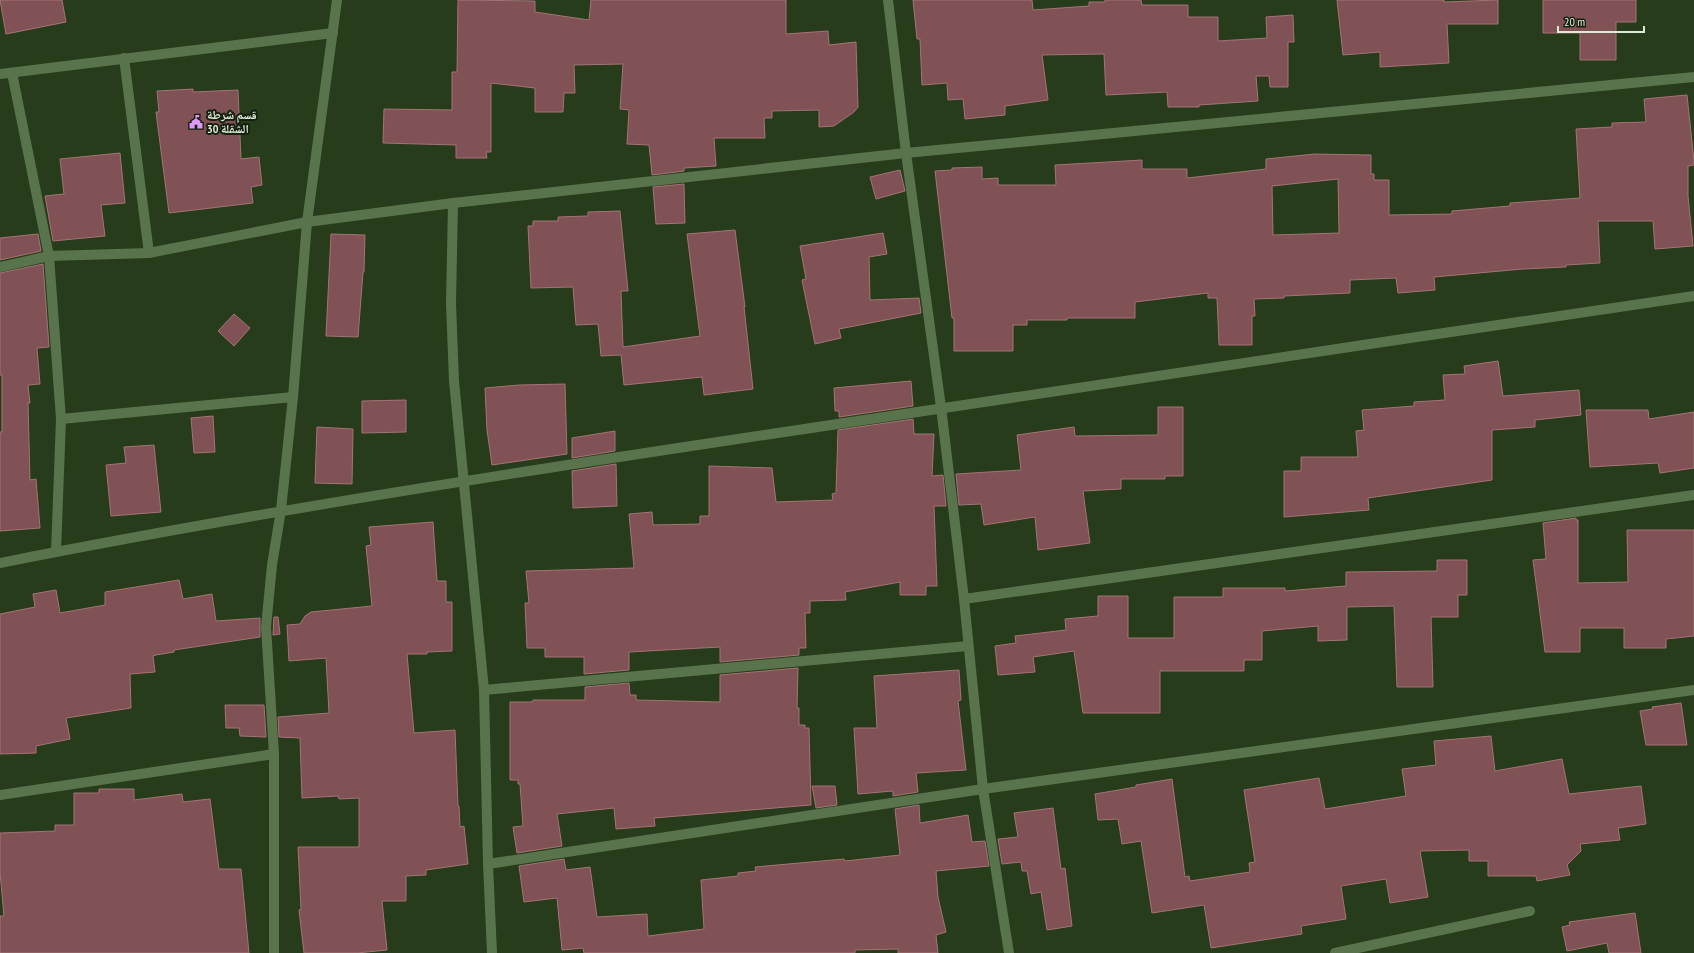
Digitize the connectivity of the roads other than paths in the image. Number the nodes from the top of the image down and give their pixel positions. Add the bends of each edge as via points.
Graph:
1 (337, 0) edge
2 (888, 0) edge
3 (333, 33) junction
4 (124, 58) junction
5 (12, 73) junction
6 (0, 74) edge
7 (1694, 77) edge
8 (906, 153) junction
9 (453, 203) junction
10 (307, 222) junction
11 (149, 252) junction
12 (49, 256) junction
13 (0, 267) edge
14 (1694, 296) edge
15 (292, 397) junction
16 (941, 407) junction
17 (61, 419) junction
18 (463, 481) junction
19 (1694, 495) edge
20 (280, 510) junction
21 (56, 552) junction
22 (0, 563) edge
23 (964, 599) junction
24 (968, 646) junction
25 (484, 690) junction
26 (1694, 690) edge
27 (274, 754) junction
28 (983, 790) junction
29 (0, 795) edge
30 (488, 864) junction
31 (1530, 911) dead end
32 (274, 953) edge
33 (492, 953) edge
34 (1009, 953) edge
35 (1335, 953) edge

1 - 3 street
2 - 8 street
3 - 4 street
3 - 10 street
4 - 5 street
4 - 11 street
5 - 6 street
5 - 12 street
7 - 8 street
8 - 9 street
8 - 16 street
9 - 10 street
9 - 18 street via 451,304 454,381
10 - 11 street
10 - 15 street
11 - 12 street
12 - 13 street
12 - 17 street
14 - 16 street
15 - 17 street
15 - 20 street
16 - 18 street
16 - 23 street
17 - 21 street
18 - 20 street
18 - 25 street
19 - 23 street
20 - 21 street
20 - 27 street via 266,626
21 - 22 street
23 - 24 street
24 - 25 street
24 - 28 street
25 - 30 street
26 - 28 street
27 - 29 street
27 - 32 street
28 - 30 street
28 - 34 street
30 - 33 street
31 - 35 street

